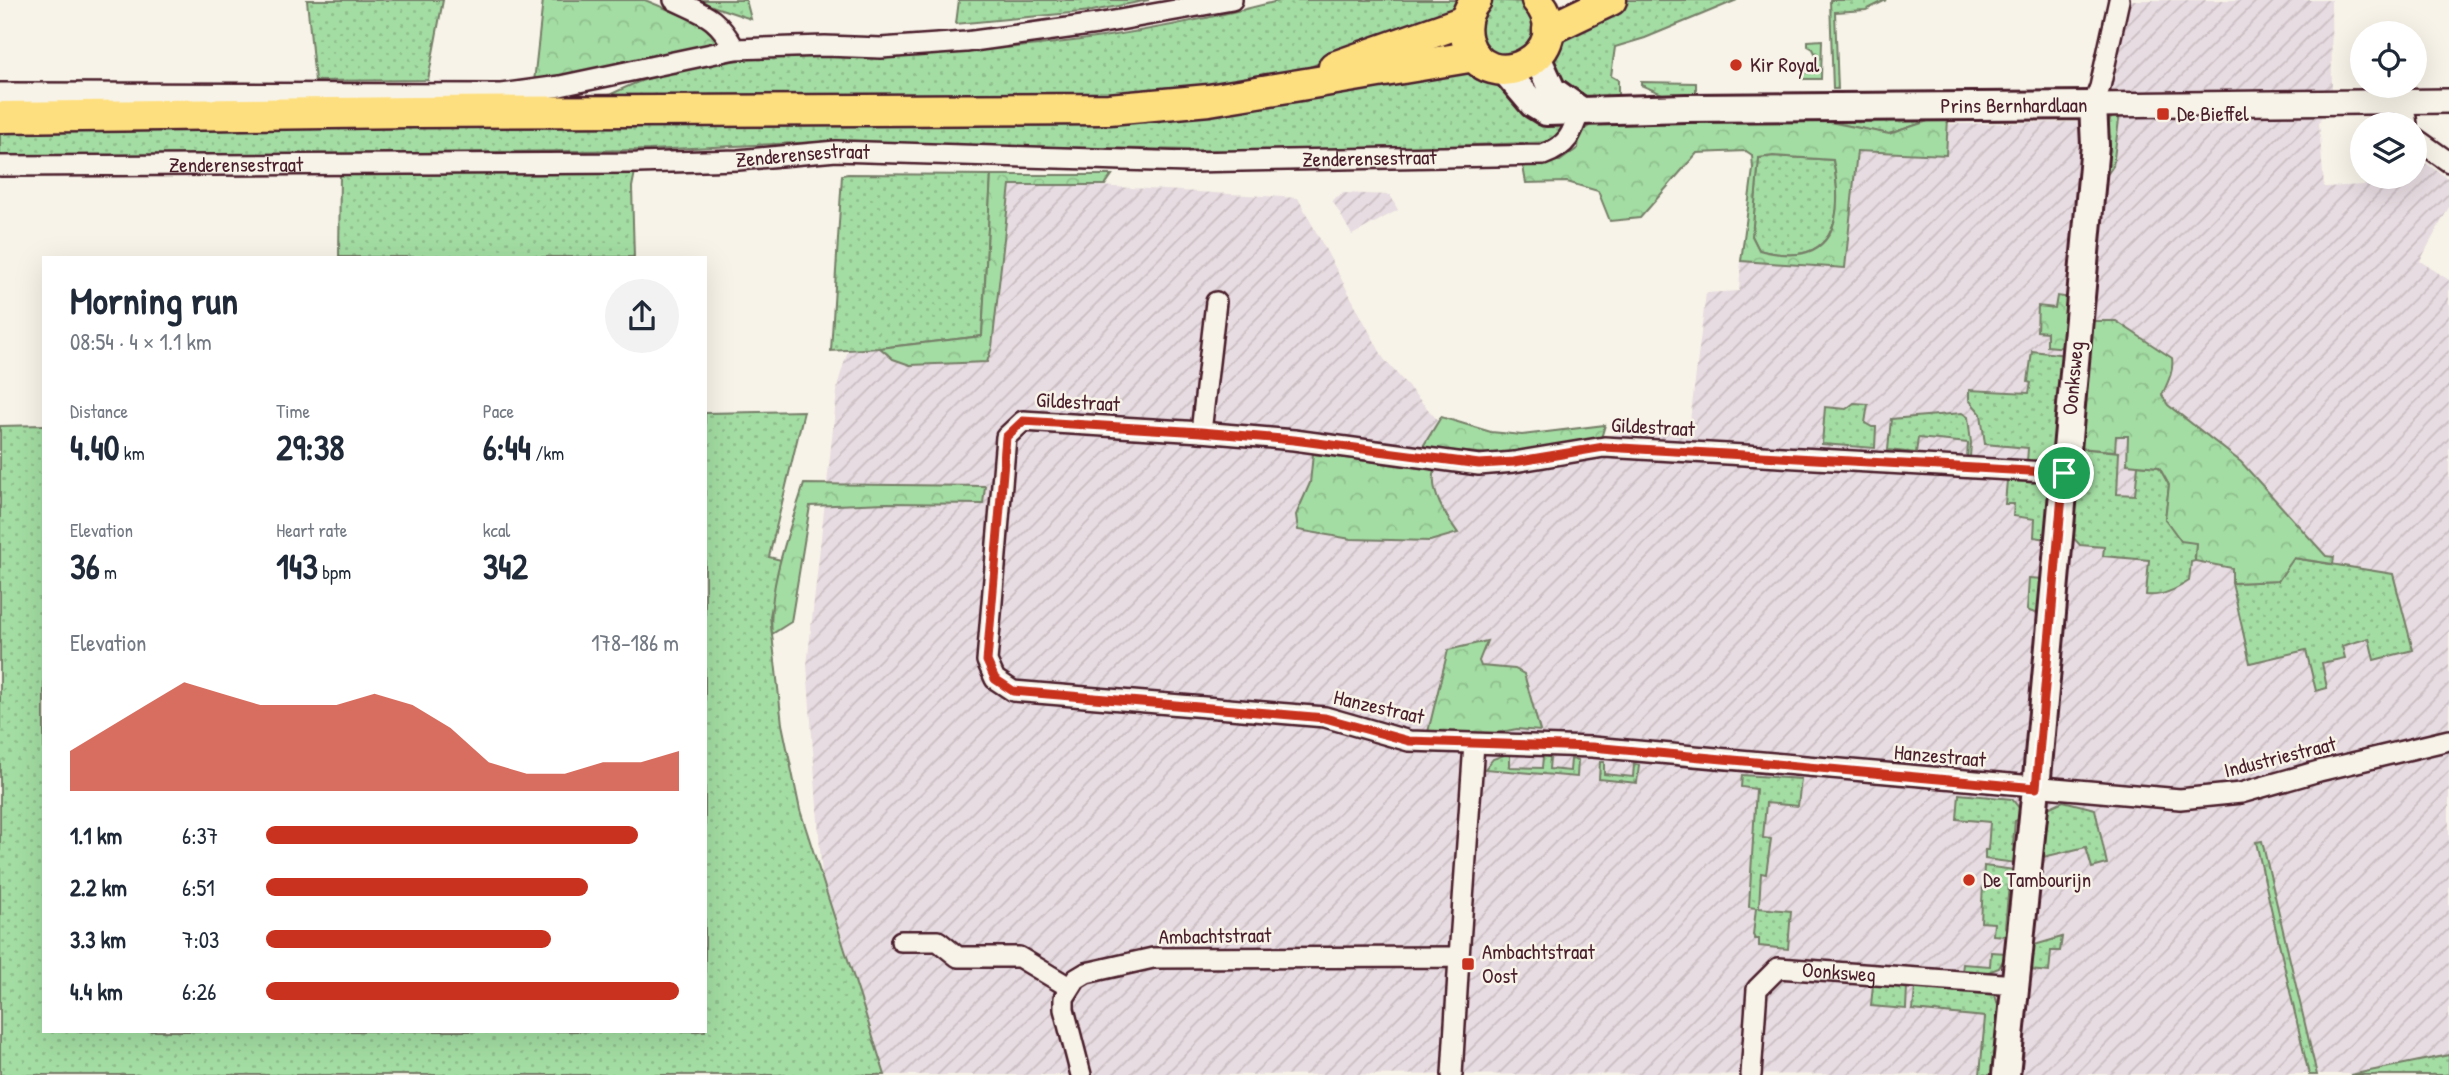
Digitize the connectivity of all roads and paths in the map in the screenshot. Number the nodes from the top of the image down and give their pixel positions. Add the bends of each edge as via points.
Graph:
1 (674, 0) edge
2 (1233, 0) edge
3 (1537, 0) edge
4 (1611, 0) edge
5 (2119, 0) edge
6 (1471, 11) edge
7 (1543, 43) junction
8 (735, 49) junction
9 (1475, 56) junction
10 (1504, 70) junction
11 (1285, 86) junction
12 (0, 93) edge
13 (2449, 101) edge
14 (2092, 105) junction
15 (1580, 110) junction
16 (2366, 112) edge
17 (2409, 112) edge
18 (0, 117) edge
19 (2427, 146) edge
20 (2449, 162) edge
21 (0, 166) edge
22 (1216, 302) dead end
23 (1201, 432) junction
24 (1005, 443) joint
25 (2064, 473) junction
26 (2449, 740) edge
27 (1474, 744) junction
28 (2036, 788) junction
29 (901, 941) dead end
30 (1459, 957) junction
31 (2016, 985) junction
32 (1069, 987) junction
33 (1081, 1075) edge
34 (1452, 1075) edge
35 (1751, 1075) edge
36 (2006, 1075) edge

1 - 8 street via 716,21
2 - 8 street via 966,42
3 - 7 main road via 1547,18
4 - 7 main road
5 - 14 street
6 - 9 main road via 1465,34
6 - 11 main road, Zenderensestraat
7 - 10 main road via 1528,64
7 - 15 main road via 1552,90
8 - 12 street via 502,94
9 - 10 main road
9 - 11 main road, Zenderensestraat
10 - 15 main road, Prins Bernhardlaan via 1532,104 1546,112
11 - 18 main road, Zenderensestraat via 1209,100 1109,110
13 - 17 street, Prins Bernhardlaan
14 - 15 main road, Prins Bernhardlaan
14 - 16 street, Prins Bernhardlaan
14 - 25 main road, Oonksweg via 2095,145
15 - 21 street, Zenderensestraat via 1573,132 1559,149 1543,155 1188,162 836,151 637,163
19 - 20 street
22 - 23 street
23 - 24 street, Gildestraat via 1023,421
23 - 25 street, Gildestraat via 1479,464 1604,447
24 - 27 street, Hanzestraat via 987,661 995,679 1013,691 1325,718 1409,741
25 - 28 main road, Oonksweg
26 - 28 street, Industriestraat via 2241,793 2180,800
27 - 28 street, Hanzestraat via 1592,747
27 - 30 street
28 - 31 main road, Oonksweg
29 - 32 street via 938,942 958,957 1018,957
30 - 32 street, Ambachtstraat via 1153,958 1086,973
30 - 34 street
31 - 35 street, Oonksweg via 1778,968 1756,989
31 - 36 main road, Oonksweg
32 - 33 street via 1064,1009

